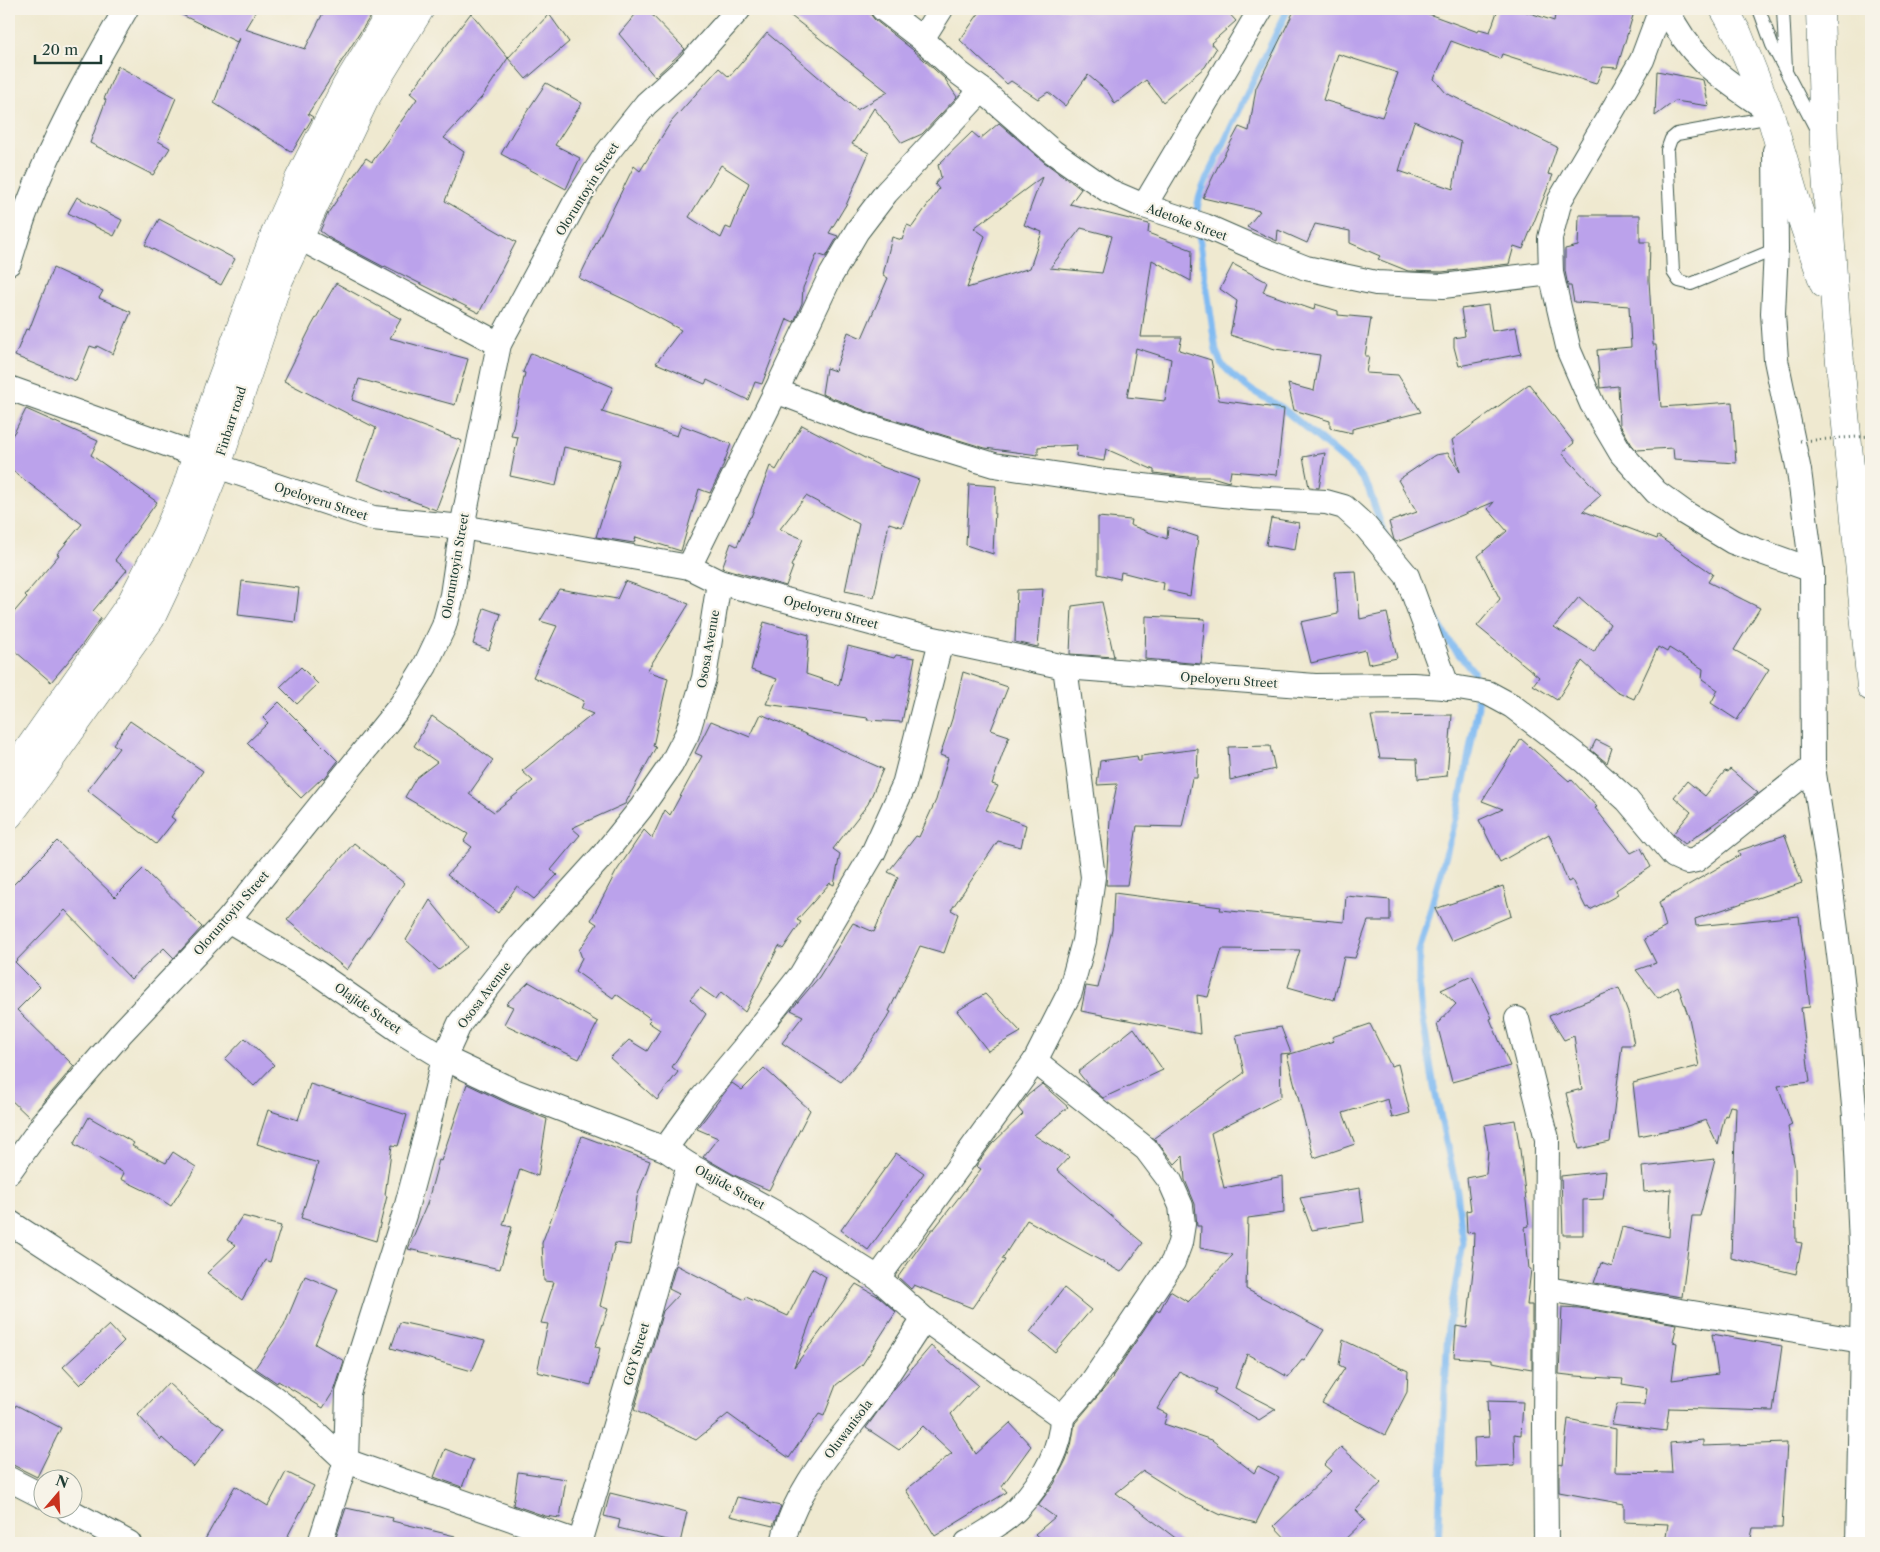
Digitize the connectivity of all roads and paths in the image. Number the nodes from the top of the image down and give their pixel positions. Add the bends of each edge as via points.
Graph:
1 (126, 9) edge
2 (393, 9) edge
3 (420, 9) edge
4 (739, 9) edge
5 (883, 9) edge
6 (941, 9) edge
7 (1261, 9) edge
8 (1662, 9) edge
9 (1667, 9) edge
10 (1724, 9) edge
11 (1759, 9) edge
12 (1783, 9) edge
13 (1820, 9) edge
14 (922, 39) junction
15 (1786, 74) junction
16 (982, 90) junction
17 (1771, 118) junction
18 (1824, 144) junction
19 (1144, 206) junction
20 (298, 237) junction
21 (1776, 248) junction
22 (9, 263) edge
23 (1551, 273) junction
24 (1836, 320) junction
25 (499, 344) junction
26 (9, 388) edge
27 (776, 391) junction
28 (1871, 436) edge
29 (1800, 441) dead end
30 (207, 460) junction
31 (462, 527) junction
32 (689, 566) junction
33 (1812, 570) junction
34 (719, 582) junction
35 (141, 610) junction
36 (941, 641) junction
37 (1065, 667) junction
38 (1871, 686) edge
39 (1453, 688) junction
40 (1812, 767) junction
41 (9, 777) edge
42 (9, 815) edge
43 (228, 920) junction
44 (1517, 1019) dead end
45 (444, 1058) junction
46 (1035, 1061) junction
47 (664, 1149) junction
48 (689, 1165) junction
49 (9, 1172) edge
50 (9, 1222) edge
51 (878, 1278) junction
52 (1547, 1289) junction
53 (924, 1319) junction
54 (1862, 1341) junction
55 (1062, 1417) junction
56 (346, 1461) junction
57 (9, 1479) edge
58 (32, 1491) edge
59 (82, 1518) edge
60 (129, 1543) edge
61 (320, 1543) edge
62 (580, 1543) edge
63 (783, 1543) edge
64 (967, 1543) edge
65 (1546, 1543) edge
66 (1858, 1543) edge

1 - 22 street via 53,146 26,209
2 - 30 main road, Finbarr road via 346,86 298,179 276,231 218,389
3 - 20 main road, Finbarr road via 365,99
4 - 25 street, Oloruntoyin Street via 688,66 646,104 607,153 576,202
5 - 14 street, Adetoke Street
6 - 14 street
7 - 19 street
8 - 23 street via 1642,60 1560,200 1550,238
9 - 17 street via 1674,26 1700,60
10 - 17 main road via 1738,34
11 - 15 lane
12 - 15 lane
13 - 18 main road
14 - 16 street, Adetoke Street
15 - 18 lane
16 - 19 street, Adetoke Street via 1069,163 1109,191
16 - 27 street via 886,193 857,231 830,278
17 - 21 street via 1777,186
17 - 21 lane via 1678,134 1671,139 1667,150 1673,272 1679,281 1691,284
17 - 24 main road
18 - 24 main road
19 - 23 street, Adetoke Street via 1204,226 1306,268 1376,283 1443,286
20 - 25 street
20 - 30 main road, Finbarr road
21 - 33 street via 1772,313 1776,360 1799,471
23 - 33 street via 1569,351 1592,404 1621,453 1656,492 1685,513 1733,542
24 - 38 main road
25 - 31 street, Oloruntoyin Street
26 - 30 street, Opeloyeru Street
27 - 32 street
27 - 39 street via 867,426 994,465 1107,482 1251,498 1326,502 1344,507 1366,527 1407,576
28 - 29 path, bridge
30 - 31 street, Opeloyeru Street via 373,518
30 - 35 main road, Finbarr road via 184,548
31 - 32 street, Opeloyeru Street
31 - 43 street, Oloruntoyin Street via 444,626 425,666 402,704
32 - 34 street, Opeloyeru Street
33 - 40 street
34 - 36 street, Opeloyeru Street
34 - 45 street, Ososa Avenue via 704,678 687,734 671,764 604,854 518,949 460,1023
35 - 41 main road, Finbarr road
35 - 42 main road, Finbarr road via 39,776
36 - 37 street, Opeloyeru Street
36 - 47 street via 904,785 873,852 800,975
37 - 39 street, Opeloyeru Street via 1315,686
37 - 46 street via 1093,878 1084,941 1070,992
39 - 40 street, Opeloyeru Street via 1488,693 1512,706 1586,762 1627,800 1674,856 1687,862 1696,860
40 - 54 street via 1841,969 1856,1127
43 - 45 street, Olajide Street via 317,973
43 - 49 street, Oloruntoyin Street via 122,1032 47,1119
44 - 52 street via 1547,1139
45 - 47 street, Olajide Street via 514,1091
45 - 56 street, Ososa Avenue via 405,1212 348,1393
46 - 51 street
46 - 55 street via 1146,1149 1170,1181 1181,1206 1183,1224 1173,1262 1090,1385
47 - 48 street, Olajide Street
48 - 51 street, Olajide Street via 772,1210
48 - 62 street, GGY Street
50 - 56 street via 274,1398
51 - 53 street, Olajide Street
52 - 54 street
52 - 65 street
53 - 55 street, Olajide Street
53 - 63 street, Oluwanisola via 795,1505
54 - 66 street
55 - 64 street via 1062,1433 1052,1460 1017,1510
56 - 61 street, Ososa Avenue
56 - 62 street
57 - 58 street
59 - 60 street

